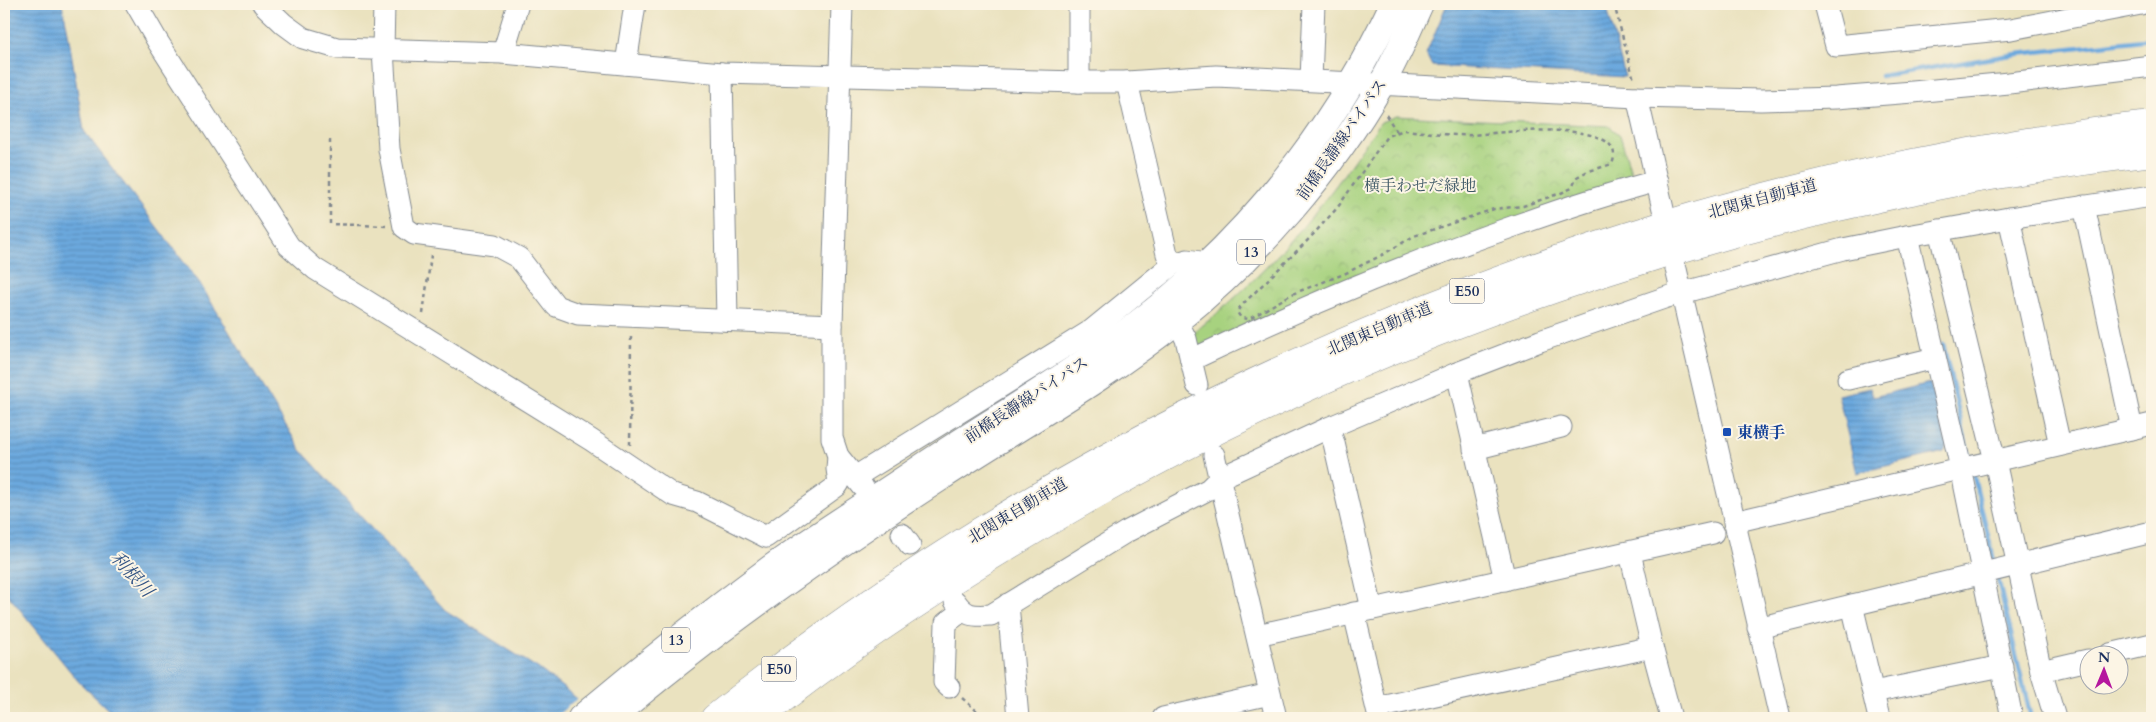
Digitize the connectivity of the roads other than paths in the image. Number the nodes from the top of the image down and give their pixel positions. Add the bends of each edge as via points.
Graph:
1 (136, 4) edge
2 (263, 4) edge
3 (384, 4) edge
4 (518, 4) edge
5 (634, 4) edge
6 (842, 4) edge
7 (1079, 4) edge
8 (1314, 4) edge
9 (1393, 4) edge
10 (1420, 4) edge
11 (1825, 4) edge
12 (2141, 4) edge
13 (383, 50) junction
14 (503, 53) junction
15 (626, 64) junction
16 (2152, 66) edge
17 (722, 73) junction
18 (838, 75) junction
19 (1311, 80) junction
20 (1079, 82) junction
21 (1127, 82) junction
22 (1347, 89) junction
23 (1379, 98) junction
24 (1638, 99) junction
25 (2152, 125) edge
26 (2152, 152) edge
27 (1657, 180) junction
28 (2152, 196) edge
29 (2084, 206) junction
30 (1663, 209) dead end
31 (2009, 218) junction
32 (1939, 230) junction
33 (1906, 236) junction
34 (1207, 263) junction
35 (1173, 264) junction
36 (1676, 269) dead end
37 (1682, 293) junction
38 (727, 320) junction
39 (1177, 321) junction
40 (832, 325) junction
41 (1936, 358) junction
42 (1191, 360) junction
43 (1457, 373) junction
44 (1848, 379) dead end
45 (1197, 385) dead end
46 (2142, 426) edge
47 (1560, 427) dead end
48 (1328, 428) junction
49 (2060, 445) junction
50 (1474, 449) junction
51 (1214, 455) dead end
52 (838, 456) junction
53 (1992, 461) junction
54 (1963, 468) junction
55 (1220, 478) junction
56 (1734, 522) junction
57 (2152, 532) edge
58 (1713, 534) dead end
59 (1630, 553) junction
60 (2014, 567) junction
61 (782, 573) junction
62 (1986, 573) junction
63 (1505, 580) junction
64 (1008, 604) junction
65 (1852, 605) junction
66 (1363, 611) junction
67 (1758, 628) junction
68 (1257, 635) junction
69 (2152, 644) edge
70 (1652, 647) junction
71 (2128, 650) edge
72 (2078, 662) edge
73 (2002, 666) junction
74 (2041, 671) junction
75 (949, 687) road end
76 (1873, 692) junction
77 (1270, 694) junction
78 (1378, 713) edge
79 (1776, 717) edge
80 (581, 718) edge
81 (611, 718) edge
82 (715, 718) edge
83 (758, 718) edge
84 (1018, 718) edge
85 (1163, 718) edge
86 (1276, 718) edge
87 (1671, 718) edge
88 (1879, 718) edge
89 (2012, 718) edge
90 (2055, 718) edge

1 - 52 street via 289,246 315,269 591,440 673,495 697,502 766,537 838,486
2 - 13 street via 303,38 337,48
3 - 13 street
4 - 14 street
5 - 15 street
6 - 18 street
7 - 20 street
8 - 19 street
9 - 22 main road, 前橋長瀞線バイパス / 13
10 - 23 main road, 前橋長瀞線バイパス / 13
11 - 12 street via 1836,46 2011,29
13 - 14 street
13 - 38 street via 389,149 404,227 414,234 495,245 519,258 556,306 578,314
14 - 15 street
15 - 17 street
16 - 24 street via 1823,110 1751,114
17 - 18 street
17 - 38 street
18 - 20 street
18 - 40 street
19 - 21 street via 1216,76
19 - 22 street
20 - 21 street
21 - 22 street via 1192,88
21 - 35 street via 1167,254
22 - 23 street
22 - 34 main road, 前橋長瀞線バイパス / 13 via 1281,184
23 - 24 street
23 - 39 main road, 前橋長瀞線バイパス / 13 via 1312,185 1228,278
24 - 27 street
25 - 82 highway, 北関東自動車道 / E50 via 1947,155 1789,190 1607,243 1448,298 1265,377 1097,462 939,556 844,620
26 - 83 highway, 北関東自動車道 / E50 via 2071,162 1876,197 1706,240 1457,323 1276,401 1187,445 1027,533 867,637
27 - 30 street
27 - 42 street via 1571,206 1349,288
28 - 29 street
29 - 31 street
29 - 46 street
31 - 32 street
31 - 49 street
32 - 33 street
32 - 53 street
33 - 37 street via 1843,249
33 - 41 street
34 - 35 street via 1187,260
34 - 61 main road, 前橋長瀞線バイパス / 13 via 1172,296 1086,361 933,459
35 - 52 street via 1092,330 859,482
36 - 37 street
37 - 43 street
37 - 56 street
38 - 40 street
39 - 42 street
39 - 61 main road, 前橋長瀞線バイパス / 13 via 1099,377
40 - 52 street via 832,438
41 - 44 street
41 - 54 street
42 - 45 street
43 - 48 street
43 - 50 street
46 - 49 street
47 - 50 street
48 - 55 street
48 - 66 street via 1334,442
49 - 53 street
50 - 63 street
51 - 55 street
53 - 54 street
53 - 60 street
54 - 56 street
54 - 62 street
55 - 64 street via 1209,489 1126,532
55 - 68 street
56 - 67 street
57 - 60 street
58 - 59 street
59 - 63 street
59 - 70 street
60 - 62 street
60 - 74 street
61 - 80 main road, 前橋長瀞線バイパス / 13 via 697,623
61 - 81 main road, 前橋長瀞線バイパス / 13 via 708,640
62 - 65 street
62 - 73 street
63 - 66 street
64 - 75 street via 991,615 972,616 958,606 946,623 944,682
64 - 84 street
65 - 67 street
65 - 76 street
66 - 68 street
66 - 78 street
67 - 79 street
68 - 77 street
69 - 71 street
70 - 78 street
70 - 87 street
72 - 74 street
73 - 76 street
73 - 89 street
74 - 90 street
76 - 88 street
77 - 85 street
77 - 86 street

